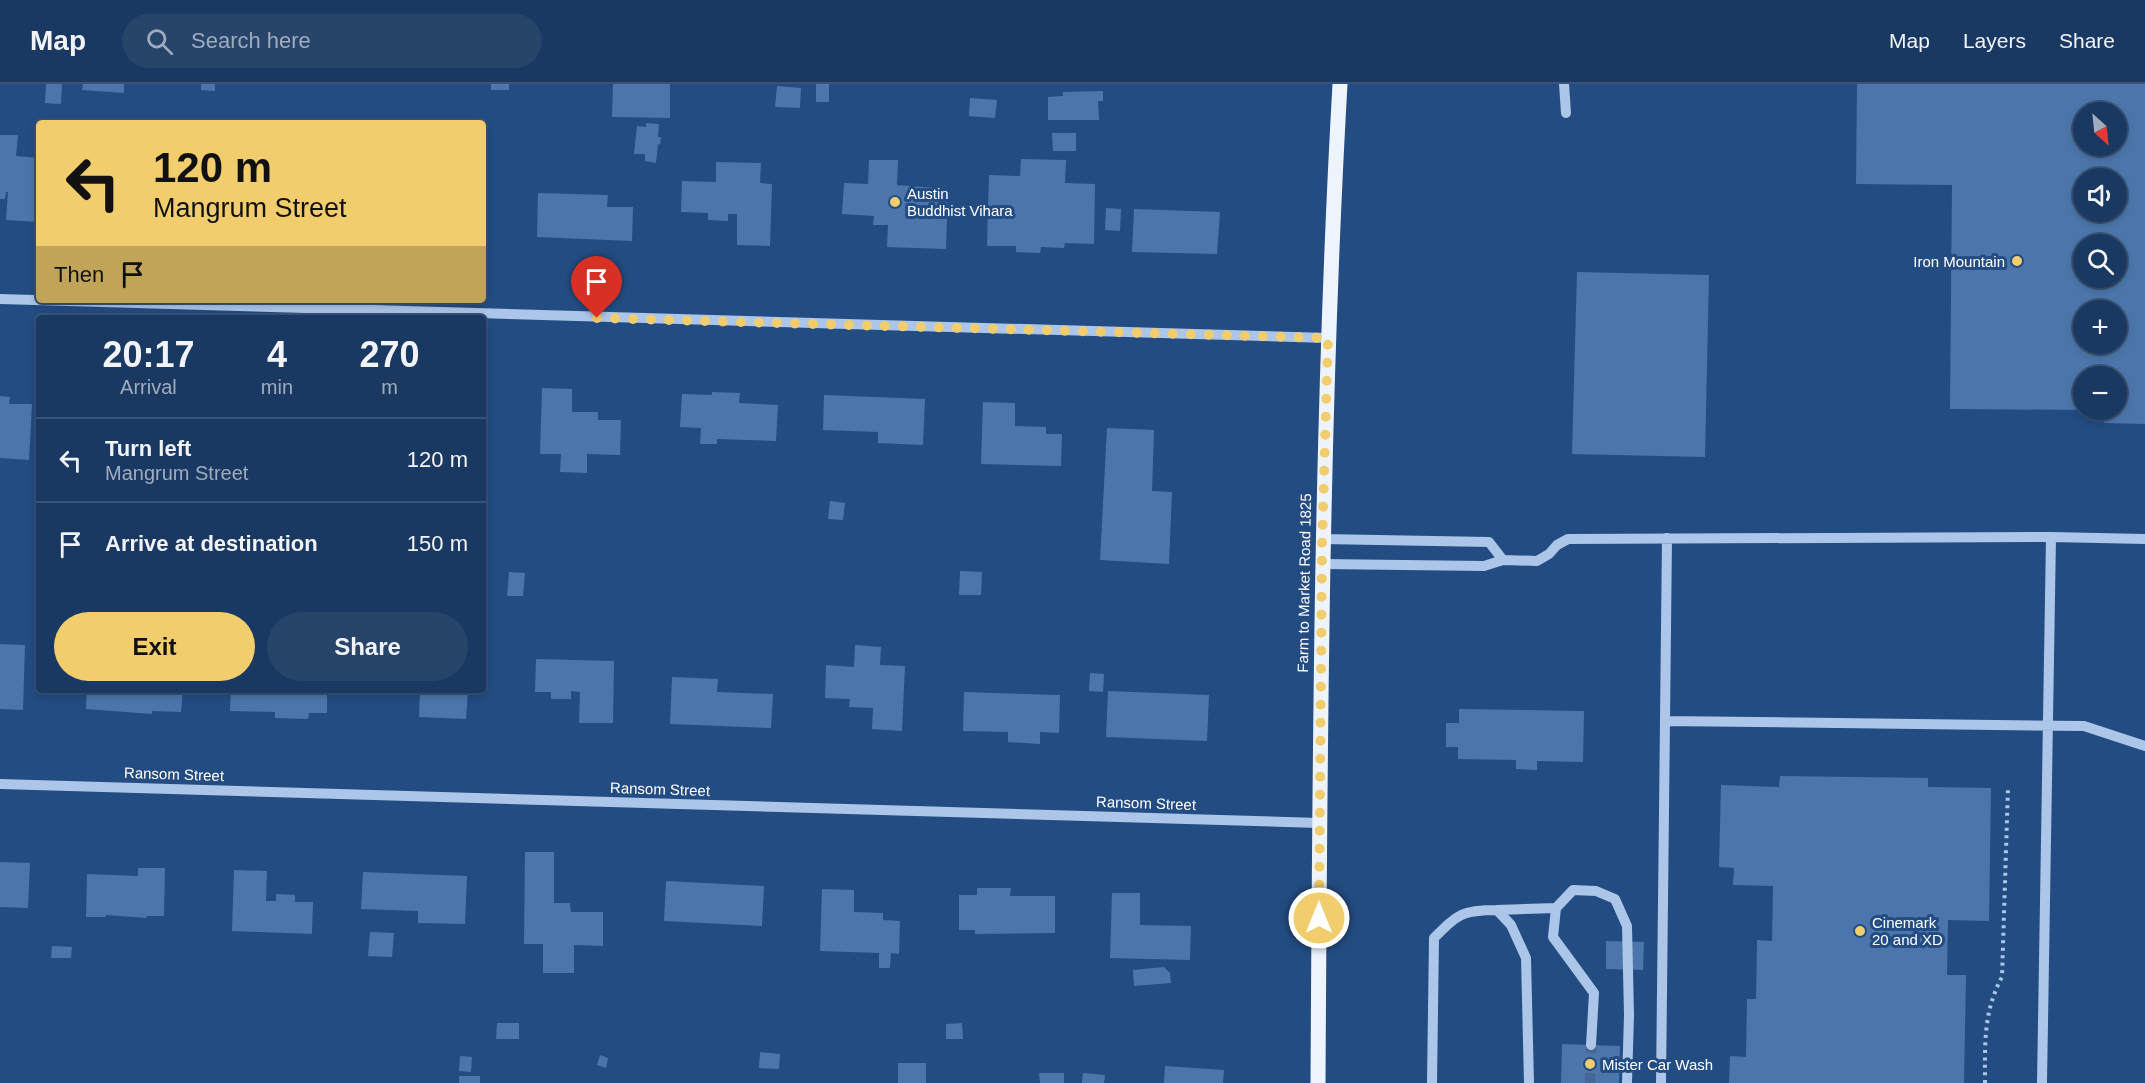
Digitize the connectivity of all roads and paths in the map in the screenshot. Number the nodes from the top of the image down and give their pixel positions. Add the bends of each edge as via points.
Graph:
1 (1340, 84) edge
2 (1564, 84) edge
3 (1566, 113) dead end
4 (0, 299) edge
5 (36, 300) edge
6 (136, 303) edge
7 (1328, 338) junction
8 (2051, 537) junction
9 (1667, 538) junction
10 (1322, 539) junction
11 (2145, 539) edge
12 (1503, 560) junction
13 (1322, 564) junction
14 (1665, 721) junction
15 (2048, 724) junction
16 (2145, 746) edge
17 (0, 784) edge
18 (2008, 787) dead end
19 (1319, 823) junction
20 (1556, 908) junction
21 (1497, 910) junction
22 (1592, 1045) tunnel mouth
23 (1318, 1083) edge
24 (1432, 1083) edge
25 (1528, 1083) edge
26 (1627, 1083) edge
27 (1661, 1083) edge
28 (1985, 1083) edge
29 (2042, 1083) edge

1 - 7 main road, Farm to Market Road 1825
2 - 3 street
4 - 5 street
6 - 7 street
7 - 10 main road, Farm to Market Road 1825
8 - 9 street
8 - 11 street
8 - 15 street
9 - 12 street via 1568,539 1537,561
9 - 14 street
10 - 12 street via 1489,542
10 - 13 main road, Farm to Market Road 1825
12 - 13 street via 1484,566
13 - 19 main road, Farm to Market Road 1825
14 - 15 street
14 - 27 street
15 - 16 street via 2084,726
15 - 29 street
17 - 19 street, Ransom Street
18 - 28 path via 2002,977 1992,996 1985,1033
19 - 23 main road, Farm to Market Road 1825
20 - 21 street
20 - 22 street via 1553,937 1594,993
20 - 26 street via 1573,890 1596,891 1615,899 1627,926
21 - 24 street via 1457,916 1434,938
21 - 25 street via 1511,925 1526,958

